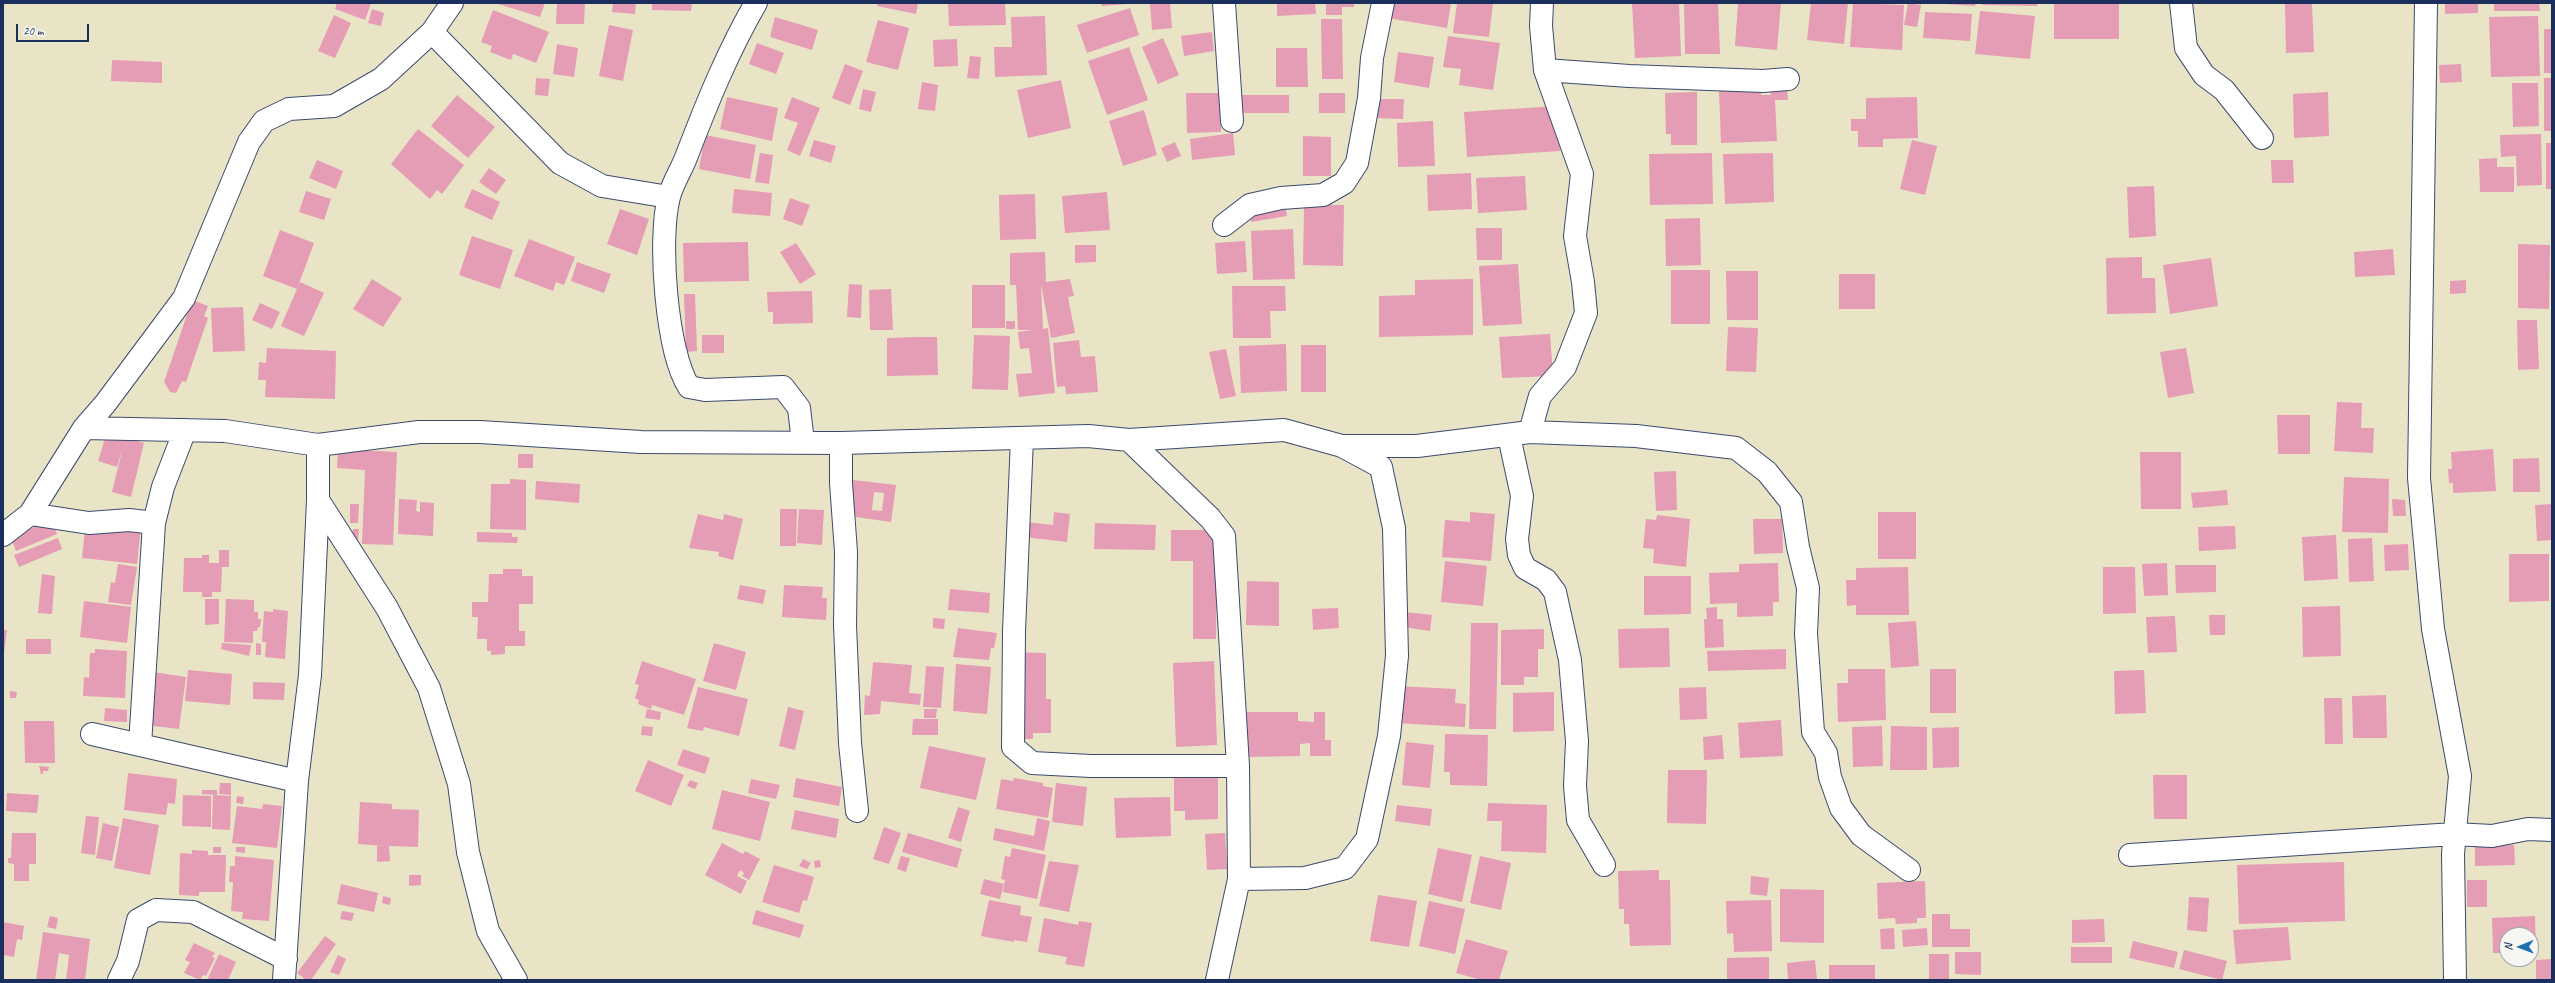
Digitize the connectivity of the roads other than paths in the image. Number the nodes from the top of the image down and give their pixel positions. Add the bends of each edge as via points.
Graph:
1 (452, 3) edge
2 (756, 3) edge
3 (1224, 3) edge
4 (1383, 3) edge
5 (1542, 3) edge
6 (2181, 3) edge
7 (2426, 3) edge
8 (432, 32) junction
9 (1545, 70) junction
10 (1788, 79) dead end
11 (1232, 120) dead end
12 (2262, 138) dead end
13 (669, 197) junction
14 (1224, 225) dead end
15 (84, 428) junction
16 (185, 430) junction
17 (1530, 432) junction
18 (1509, 436) junction
19 (1022, 438) junction
20 (1130, 440) junction
21 (802, 442) junction
22 (841, 443) junction
23 (318, 445) junction
24 (1342, 446) junction
25 (318, 500) junction
26 (30, 514) junction
27 (154, 523) junction
28 (3, 535) edge
29 (92, 734) dead end
30 (140, 745) junction
31 (1238, 766) junction
32 (298, 781) junction
33 (857, 811) dead end
34 (2552, 830) edge
35 (2454, 834) junction
36 (2130, 855) dead end
37 (1604, 865) dead end
38 (1909, 870) dead end
39 (1239, 879) junction
40 (285, 970) edge
41 (119, 980) edge
42 (516, 980) edge
43 (1217, 980) edge
44 (2455, 980) edge

1 - 8 street
2 - 13 street via 709,99
3 - 11 street
4 - 14 street via 1372,58 1369,98 1357,163 1344,183 1323,195 1281,198 1250,205
5 - 9 street via 1541,26
6 - 12 street via 2186,48 2204,74 2224,90
7 - 35 street via 2419,478 2433,629 2460,776
8 - 13 street via 560,163 602,186
8 - 15 street via 381,79 334,106 289,109 264,121 249,142 184,298 105,404
9 - 10 street via 1644,77 1764,81
9 - 17 street via 1582,174 1575,236 1586,313 1565,367 1540,396
13 - 21 street via 664,255 671,335 681,373 690,386 705,390 783,387 799,408
15 - 16 street
15 - 26 street
16 - 23 street via 225,431
16 - 27 street via 163,487
17 - 18 street
17 - 38 street via 1636,436 1736,448 1767,472 1790,502 1808,588 1806,634 1813,732 1826,753 1830,777 1841,808 1861,834
18 - 24 street via 1417,446
18 - 37 street via 1522,496 1517,539 1519,555 1524,568 1546,580 1556,592 1570,660 1577,741 1574,786 1578,820
19 - 20 street via 1088,436
19 - 22 street
19 - 31 street via 1014,631 1013,747 1032,763 1091,766
20 - 24 street via 1284,430
20 - 31 street via 1210,518 1224,536
21 - 22 street
21 - 23 street via 641,442 480,432 426,432
22 - 33 street via 850,743
23 - 25 street
24 - 39 street via 1381,467 1394,528 1397,656 1389,736 1367,839 1345,868 1305,878
25 - 32 street via 310,675
25 - 42 street via 387,608 429,688 459,784 468,852 488,931
26 - 27 street via 89,523 129,520
26 - 28 street
27 - 30 street
29 - 30 street
30 - 32 street
31 - 39 street
32 - 40 street
34 - 35 street via 2528,829 2492,836
35 - 36 street
35 - 44 street
39 - 43 street
40 - 41 street via 192,912 156,910 138,920 128,961

